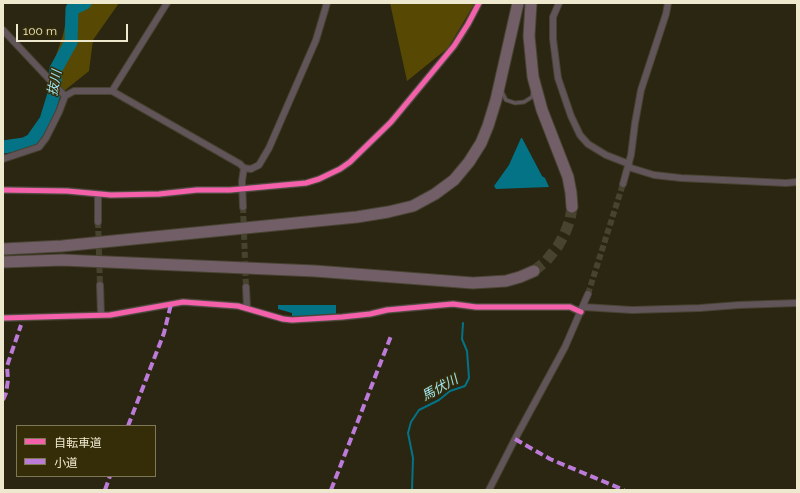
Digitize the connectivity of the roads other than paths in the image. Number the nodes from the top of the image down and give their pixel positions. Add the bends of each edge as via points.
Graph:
1 (167, 3) edge
2 (327, 3) edge
3 (480, 3) edge
4 (518, 3) edge
5 (531, 3) edge
6 (559, 3) edge
7 (668, 3) edge
8 (3, 30) edge
9 (499, 84) junction
10 (535, 86) junction
11 (112, 91) junction
12 (65, 96) junction
13 (3, 159) edge
14 (629, 165) junction
15 (244, 168) junction
16 (797, 182) edge
17 (623, 184) tunnel mouth
18 (243, 188) junction
19 (3, 190) edge
20 (98, 194) junction
21 (243, 207) tunnel mouth
22 (572, 207) tunnel mouth
23 (98, 222) tunnel mouth
24 (3, 249) edge
25 (3, 262) edge
26 (534, 271) tunnel mouth
27 (100, 285) tunnel mouth
28 (246, 287) tunnel mouth
29 (588, 294) tunnel mouth
30 (797, 303) edge
31 (247, 308) junction
32 (582, 310) junction
33 (101, 315) junction
34 (3, 318) edge
35 (489, 490) edge

1 - 11 street
2 - 15 street via 316,40 269,148 259,164 251,169
3 - 18 street via 457,42 426,82 391,122 350,162 306,184
4 - 9 highway
5 - 10 highway via 530,57
6 - 14 street via 553,17 552,39 558,78 571,116 580,135 594,149
7 - 14 street via 642,90
8 - 12 street
9 - 10 lane via 502,95 514,103 524,102 532,97
9 - 24 highway via 488,126 469,162 454,180 413,206 357,217 62,246
10 - 22 highway via 568,178
11 - 12 street via 74,91
11 - 15 street
12 - 13 street via 46,138 39,147
14 - 16 street via 654,175 681,178
14 - 17 street
15 - 18 street
18 - 20 street via 159,194
18 - 21 street
19 - 20 street
20 - 23 street
25 - 26 highway via 62,260 315,271 473,283 506,281
27 - 33 street
28 - 31 street
29 - 32 street
30 - 32 street
31 - 32 street via 292,320 453,304 476,308 570,307
31 - 33 street via 183,302
32 - 35 street via 565,348
33 - 34 street

